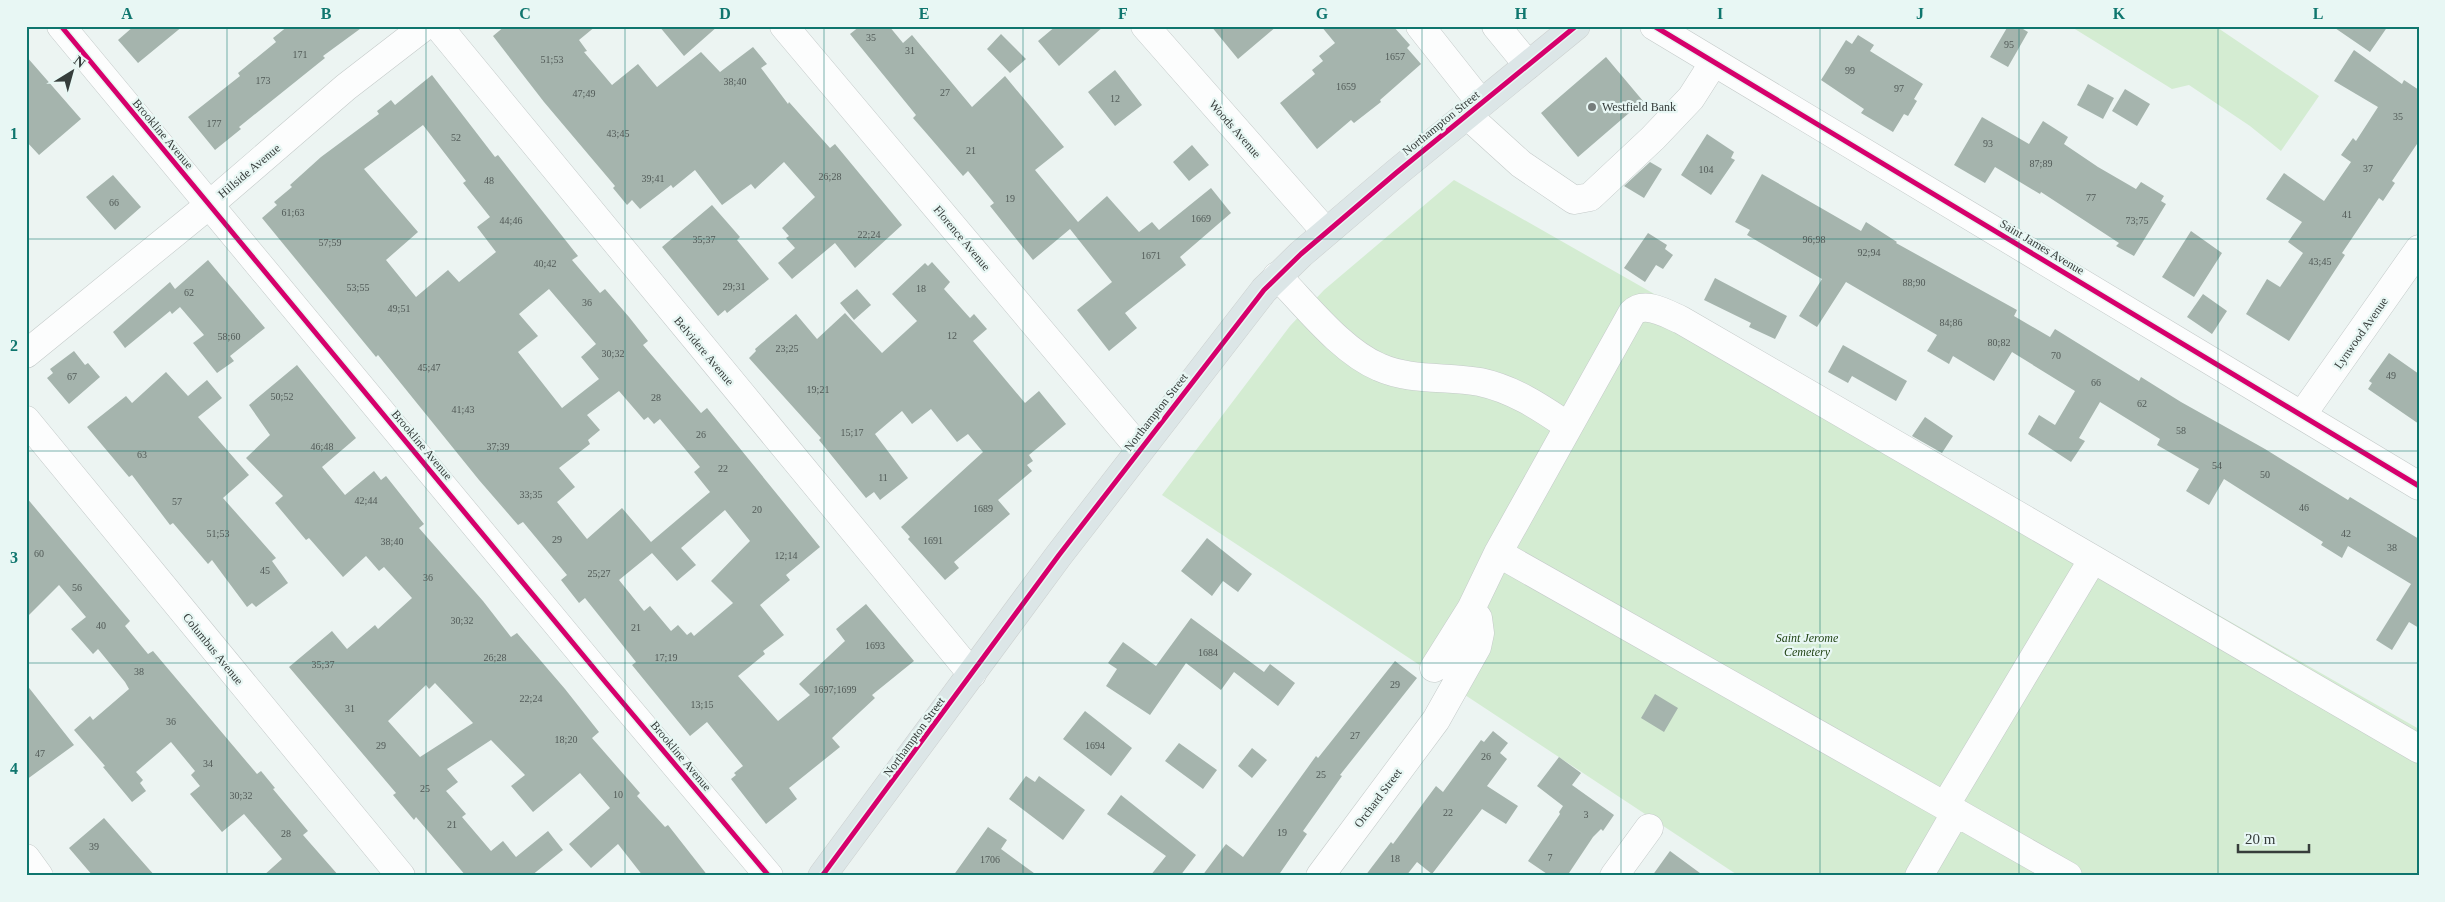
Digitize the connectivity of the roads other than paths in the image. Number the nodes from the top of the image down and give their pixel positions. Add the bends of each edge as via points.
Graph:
1 (61, 26) edge
2 (425, 26) edge
3 (438, 26) edge
4 (784, 26) edge
5 (1145, 26) edge
6 (1420, 26) edge
7 (1496, 26) edge
8 (1576, 26) edge
9 (1654, 26) edge
10 (1714, 62) junction
11 (1528, 65) junction
12 (1474, 109) junction
13 (209, 204) junction
14 (1326, 232) junction
15 (2419, 249) edge
16 (1277, 276) junction
17 (26, 354) edge
18 (2302, 416) junction
19 (26, 420) edge
20 (1568, 426) junction
21 (1140, 449) junction
22 (2419, 486) edge
23 (1498, 553) junction
24 (2093, 559) junction
25 (1471, 609) junction
26 (1434, 668) dead end
27 (972, 674) junction
28 (2419, 749) edge
29 (1950, 809) junction
30 (1649, 828) dead end
31 (26, 858) edge
32 (40, 876) edge
33 (401, 876) edge
34 (769, 876) edge
35 (822, 876) edge
36 (1320, 876) edge
37 (1614, 876) edge
38 (1919, 876) edge
39 (2068, 876) edge

1 - 13 street, Brookline Avenue
2 - 13 street, Hillside Avenue via 346,86
3 - 27 street, Belvidere Avenue
4 - 21 street, Florence Avenue
5 - 14 street, Woods Avenue
6 - 12 street
7 - 11 street
8 - 11 main road, Northampton Street
9 - 10 street, Saint James Avenue
10 - 12 street via 1691,98 1590,197 1574,200 1521,164
10 - 18 street, Saint James Avenue
11 - 12 main road, Northampton Street
12 - 14 main road, Northampton Street
13 - 17 street, Hillside Avenue
13 - 34 street, Brookline Avenue
14 - 16 main road, Northampton Street
15 - 18 street, Lynwood Avenue
16 - 20 street via 1340,340 1379,368 1426,378 1456,379 1494,386 1531,401
16 - 21 main road, Northampton Street
18 - 22 street, Saint James Avenue
19 - 33 street, Columbus Avenue
20 - 23 street
20 - 24 street via 1632,313 1639,308 1652,308 1681,320
21 - 27 main road, Northampton Street
23 - 25 street
23 - 29 street
24 - 28 street
24 - 29 street
25 - 26 street
25 - 36 street, Orchard Street via 1478,618 1480,633 1477,647 1436,720
27 - 35 main road, Northampton Street
29 - 38 street
29 - 39 street
30 - 37 street
31 - 32 street

